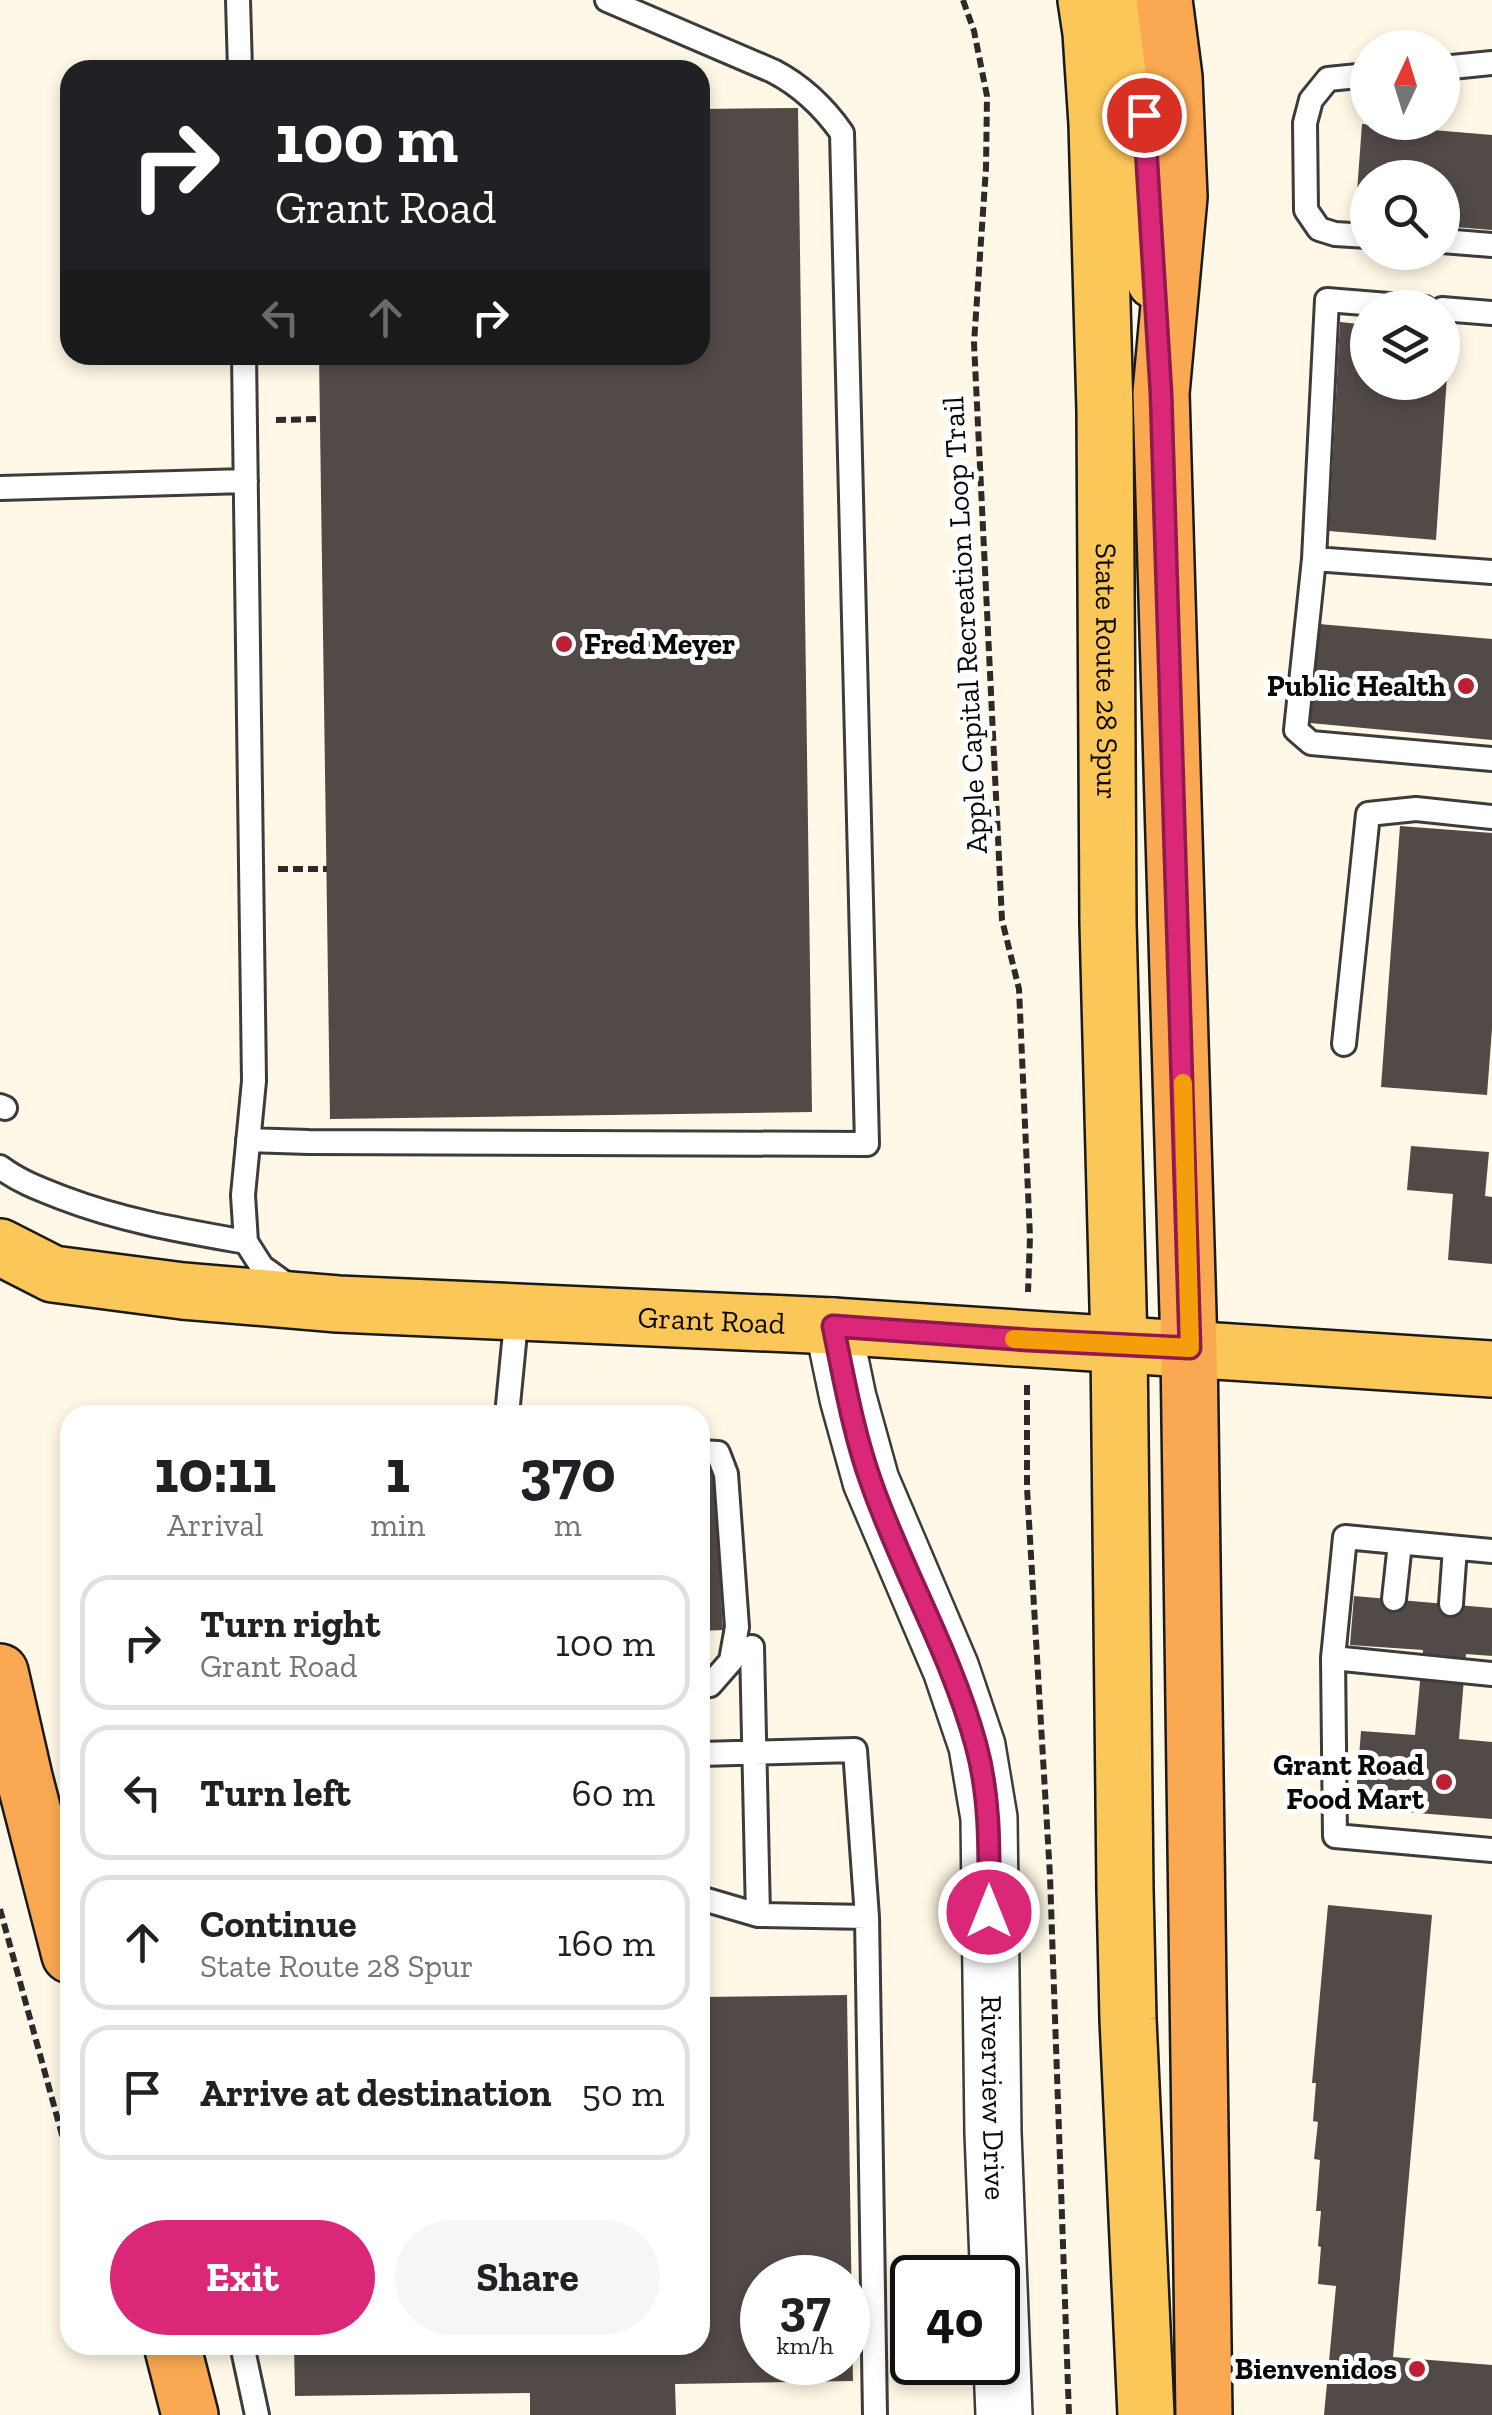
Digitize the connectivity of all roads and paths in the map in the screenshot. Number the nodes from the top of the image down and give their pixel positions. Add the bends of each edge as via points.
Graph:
1 (238, 0) edge
2 (607, 0) edge
3 (963, 0) edge
4 (1086, 0) edge
5 (1130, 0) edge
6 (1164, 0) edge
7 (240, 60) edge
8 (1492, 63) edge
9 (1460, 66) edge
10 (1350, 77) edge
11 (1350, 235) edge
12 (1460, 243) edge
13 (1492, 245) edge
14 (1350, 302) edge
15 (1460, 310) edge
16 (1492, 313) edge
17 (244, 365) edge
18 (1161, 393) junction
19 (320, 419) dead end
20 (244, 420) junction
21 (246, 482) junction
22 (0, 488) edge
23 (1314, 559) junction
24 (1492, 572) edge
25 (1492, 759) edge
26 (1492, 817) edge
27 (252, 869) junction
28 (327, 869) dead end
29 (1344, 1044) dead end
30 (248, 1140) junction
31 (0, 1167) edge
32 (246, 1242) junction
33 (0, 1247) edge
34 (1029, 1249) dead end
35 (338, 1304) junction
36 (518, 1312) junction
37 (833, 1326) junction
38 (1120, 1344) junction
39 (1190, 1348) junction
40 (1492, 1368) edge
41 (507, 1405) edge
42 (1028, 1411) dead end
43 (710, 1453) edge
44 (1400, 1543) junction
45 (1455, 1548) junction
46 (1492, 1551) edge
47 (1394, 1599) dead end
48 (1451, 1604) dead end
49 (752, 1647) dead end
50 (1333, 1658) junction
51 (0, 1672) edge
52 (1492, 1674) edge
53 (710, 1685) edge
54 (755, 1752) junction
55 (710, 1754) edge
56 (1492, 1850) edge
57 (710, 1901) edge
58 (0, 1909) edge
59 (758, 1915) junction
60 (60, 1916) edge
61 (867, 1917) junction
62 (60, 2128) edge
63 (175, 2355) edge
64 (244, 2355) edge
65 (190, 2415) edge
66 (257, 2415) edge
67 (875, 2415) edge
68 (1004, 2415) edge
69 (1069, 2415) edge
70 (1146, 2415) edge
71 (1204, 2415) edge

1 - 7 lane
2 - 30 lane via 799,85 842,133 867,1144
3 - 34 path, Apple Capital Recreation Loop Trail via 986,96 976,428 1002,920 1019,989
4 - 38 main road, State Route 28 Spur via 1098,124
5 - 18 main road via 1147,150
6 - 18 highway via 1179,198
8 - 9 lane
10 - 11 lane via 1328,79 1310,100 1305,123 1306,210 1319,229
12 - 13 lane
14 - 23 lane via 1327,300
15 - 16 lane
17 - 20 lane
18 - 39 highway
19 - 20 path
20 - 21 lane
21 - 22 lane
21 - 27 lane
23 - 24 lane
23 - 25 lane via 1296,730 1311,743
26 - 29 lane via 1416,809 1368,814
27 - 28 path
27 - 30 lane via 254,1081
30 - 32 lane
31 - 32 lane via 18,1181 95,1210
32 - 35 lane via 262,1267 291,1287
33 - 35 main road, Grant Road via 53,1274
35 - 36 main road, Grant Road
36 - 37 main road, Grant Road
36 - 41 lane
37 - 38 main road, Grant Road
37 - 68 street, Riverview Drive via 870,1481 950,1669 977,1746 989,1818
38 - 39 main road, Grant Road
38 - 70 main road, State Route 28 Spur via 1125,1890
39 - 40 main road, Grant Road
39 - 71 highway
42 - 69 path
43 - 53 lane via 718,1453 726,1474 737,1626 731,1661
44 - 45 lane
44 - 47 lane
44 - 50 lane via 1345,1537
45 - 46 lane
45 - 48 lane
49 - 54 lane
50 - 52 lane via 1389,1656
50 - 56 lane via 1335,1836
51 - 60 highway
54 - 55 lane
54 - 59 lane
54 - 61 lane via 855,1750
57 - 59 lane
58 - 62 path
59 - 61 lane
61 - 67 lane
63 - 65 highway
64 - 66 lane

